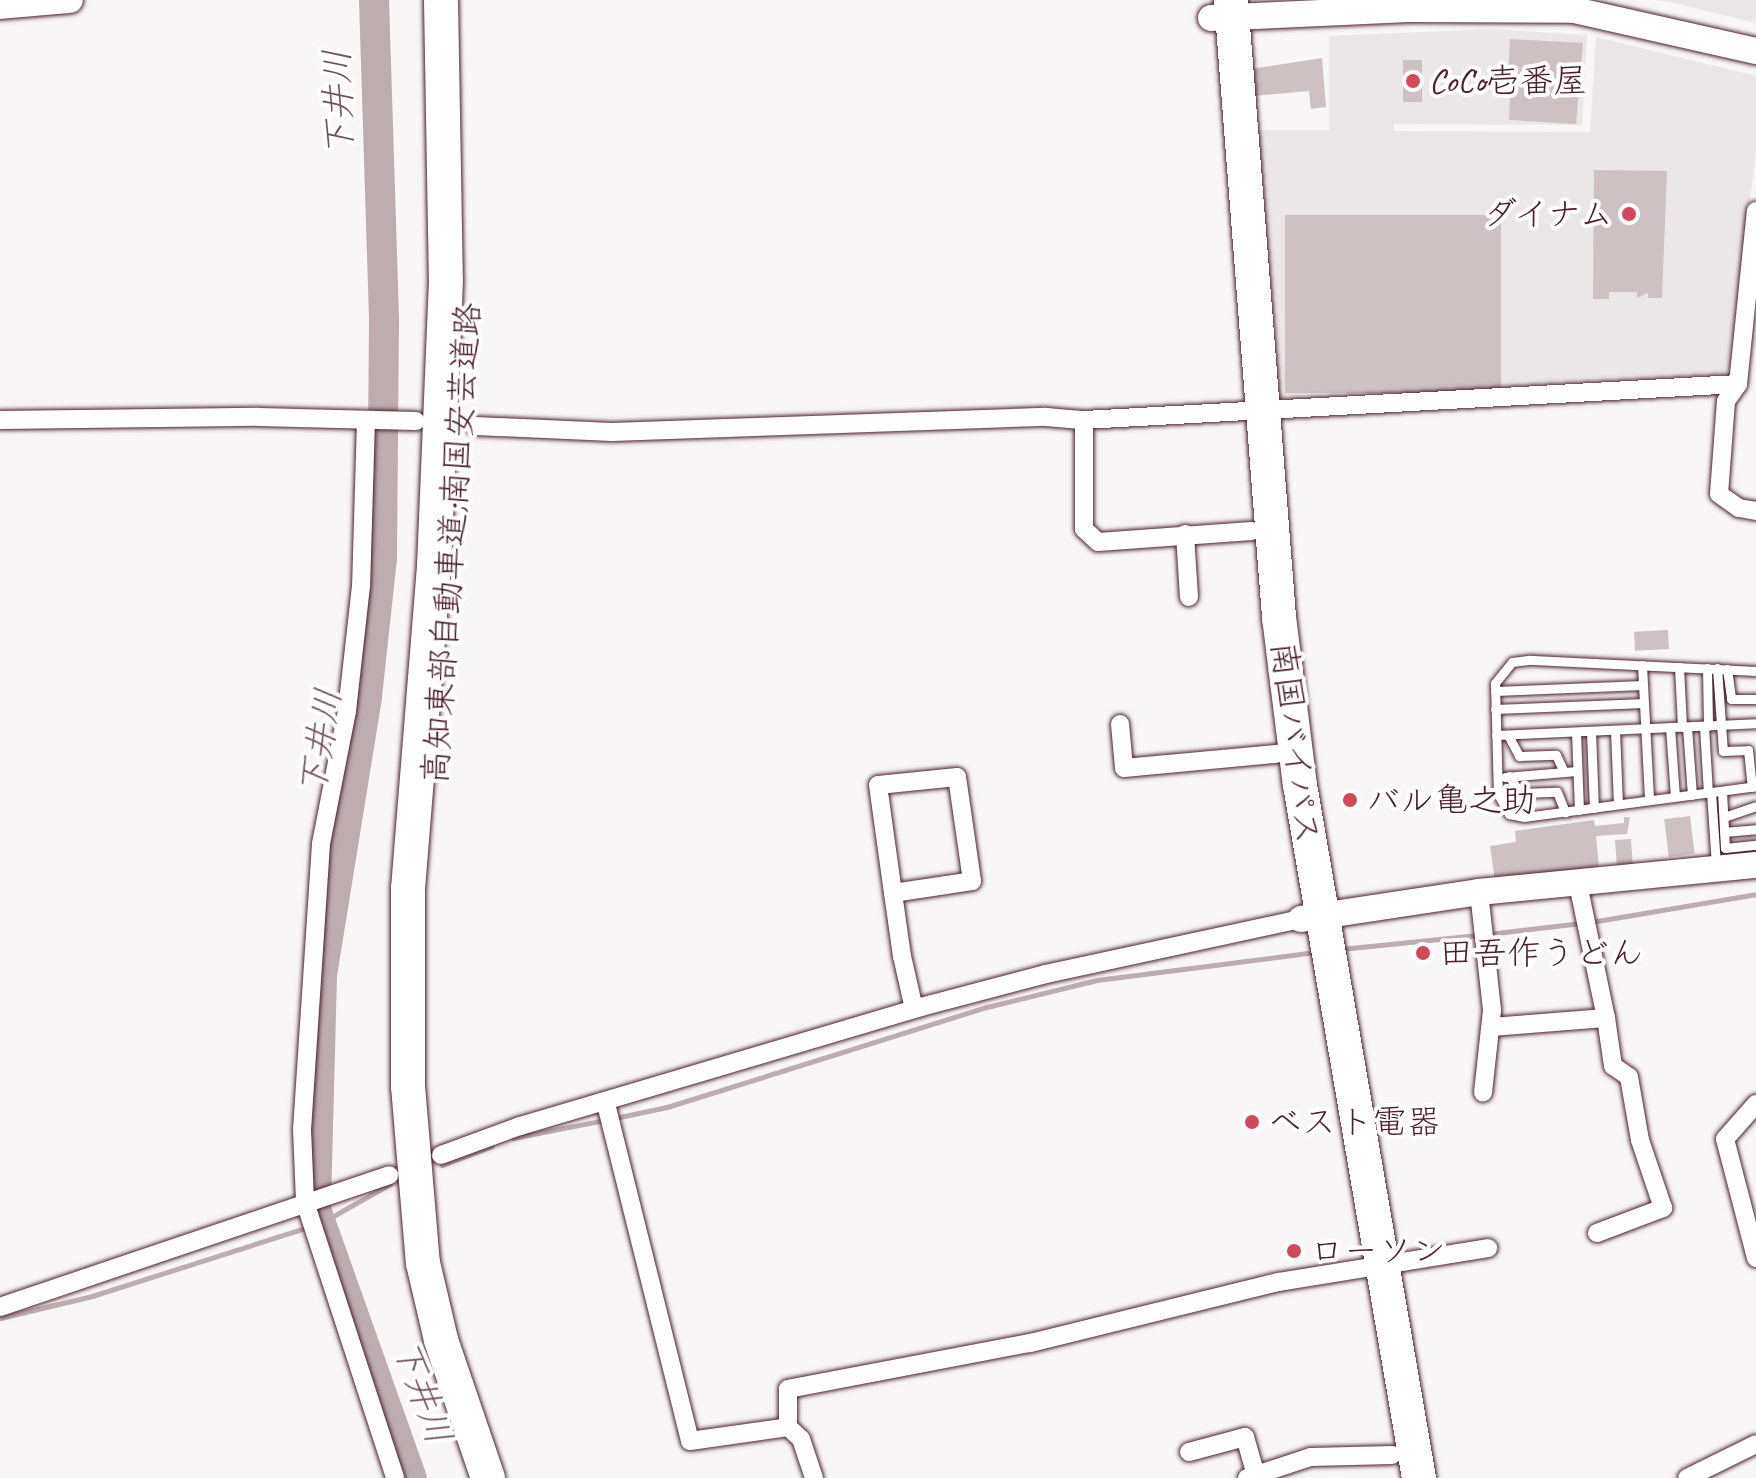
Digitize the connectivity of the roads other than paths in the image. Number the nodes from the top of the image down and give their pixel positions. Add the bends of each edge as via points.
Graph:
1 (70, 0) edge
2 (441, 0) edge
3 (464, 0) edge
4 (0, 6) edge
5 (1221, 8) edge
6 (1756, 51) edge
7 (1756, 211) edge
8 (1748, 332) edge
9 (1738, 384) junction
10 (1252, 411) junction
11 (0, 420) edge
12 (366, 420) junction
13 (1084, 420) junction
14 (416, 421) dead end
15 (475, 426) dead end
16 (1756, 511) edge
17 (1252, 531) junction
18 (1185, 534) junction
19 (1189, 597) dead end
20 (1642, 665) junction
21 (1679, 667) junction
22 (1717, 668) junction
23 (1756, 671) edge
24 (1643, 685) junction
25 (1495, 691) junction
26 (1756, 699) edge
27 (1644, 703) junction
28 (1495, 709) junction
29 (1756, 723) edge
30 (1120, 724) dead end
31 (1721, 725) junction
32 (1706, 726) junction
33 (1670, 727) junction
34 (1685, 727) junction
35 (1646, 729) junction
36 (1615, 730) junction
37 (1591, 731) junction
38 (1576, 732) junction
39 (1496, 735) junction
40 (1508, 735) junction
41 (1276, 754) junction
42 (1577, 771) junction
43 (1564, 772) junction
44 (1509, 776) junction
45 (1498, 777) junction
46 (1754, 786) edge
47 (1722, 791) junction
48 (1710, 792) junction
49 (1692, 795) junction
50 (1675, 797) junction
51 (1649, 800) junction
52 (1618, 804) junction
53 (1756, 806) edge
54 (1594, 808) junction
55 (1579, 810) junction
56 (1565, 812) junction
57 (1724, 817) junction
58 (1756, 829) edge
59 (1724, 832) junction
60 (1756, 845) edge
61 (1756, 865) edge
62 (1716, 868) junction
63 (1578, 884) junction
64 (1479, 892) junction
65 (893, 893) junction
66 (1310, 918) junction
67 (914, 1009) junction
68 (1606, 1018) junction
69 (1491, 1027) junction
70 (408, 1086) junction
71 (1483, 1093) dead end
72 (606, 1104) junction
73 (1756, 1104) edge
74 (441, 1155) dead end
75 (389, 1175) dead end
76 (305, 1202) junction
77 (1597, 1233) dead end
78 (1488, 1248) dead end
79 (1756, 1258) edge
80 (1371, 1268) junction
81 (0, 1307) edge
82 (788, 1427) junction
83 (1756, 1444) edge
84 (1189, 1452) dead end
85 (1394, 1466) edge
86 (1296, 1470) edge
87 (1251, 1476) edge
88 (395, 1478) edge
89 (488, 1478) edge
90 (814, 1478) edge
91 (1419, 1478) edge
92 (1687, 1478) edge

1 - 4 street
2 - 70 highway, 高知東部自動車道;南国安芸道路 via 445,310 434,566 408,888
3 - 70 highway, 高知東部自動車道;南国安芸道路 via 467,314 460,478
5 - 6 street via 1574,10
5 - 10 highway, 南国バイパス
7 - 8 street
8 - 9 street
9 - 10 street
9 - 16 street via 1726,401 1719,494 1739,508
10 - 13 street
10 - 17 highway, 南国バイパス
10 - 66 highway, 南国バイパス
11 - 12 street
12 - 14 street
12 - 76 street via 361,586 347,711 321,844 313,937 302,1129
13 - 15 street via 612,432
13 - 18 street via 1084,529 1098,542
17 - 18 street
17 - 41 highway, 南国バイパス
18 - 19 street
20 - 21 lane
20 - 24 lane
20 - 25 lane via 1512,662 1500,671
21 - 22 lane
21 - 34 lane
22 - 23 lane
22 - 26 lane via 1731,699
22 - 31 lane
22 - 32 lane
24 - 25 lane
24 - 27 lane
25 - 28 lane
27 - 28 lane
27 - 35 lane
28 - 39 lane
29 - 31 lane
30 - 41 street via 1124,768
31 - 32 lane
31 - 46 lane via 1723,751 1748,750
32 - 34 lane
32 - 48 lane
33 - 34 lane
33 - 35 lane
33 - 50 lane
34 - 49 lane
35 - 36 lane
35 - 51 lane
36 - 37 lane
36 - 52 lane
37 - 38 lane
37 - 54 lane
38 - 40 lane
38 - 42 lane
39 - 40 lane
39 - 45 lane
40 - 43 lane via 1519,756 1556,755
41 - 66 highway, 南国バイパス
42 - 43 lane
42 - 55 lane
43 - 44 lane
44 - 45 lane
44 - 56 lane via 1520,793 1557,792
45 - 56 lane via 1498,794 1509,814
46 - 47 lane
47 - 48 lane
47 - 57 lane
48 - 49 lane
48 - 62 lane
49 - 50 lane
50 - 51 lane
51 - 52 lane
52 - 54 lane
53 - 57 lane
54 - 55 lane
55 - 56 lane
57 - 59 lane
58 - 59 lane
59 - 60 lane via 1725,848
61 - 62 street
62 - 63 street
63 - 64 street
63 - 68 street
64 - 66 street
64 - 69 street
65 - 65 street via 878,785 957,777 972,881
65 - 67 street
66 - 67 street via 1038,975
66 - 80 highway, 南国バイパス
67 - 72 street
68 - 69 street
68 - 77 street via 1613,1066 1629,1077 1640,1140 1663,1208
69 - 71 street
70 - 89 highway, 高知東部自動車道;南国安芸道路 via 423,1263 441,1340
72 - 74 street via 520,1126
72 - 82 street via 690,1441
73 - 79 street via 1725,1139
75 - 76 street
76 - 81 street
76 - 88 street
78 - 80 street
80 - 82 street via 1279,1282 1030,1343 788,1389
80 - 85 highway, 南国バイパス
80 - 91 highway, 南国バイパス
82 - 90 street via 801,1439
83 - 92 street
84 - 87 street via 1245,1437
85 - 86 street via 1311,1457
86 - 87 street

